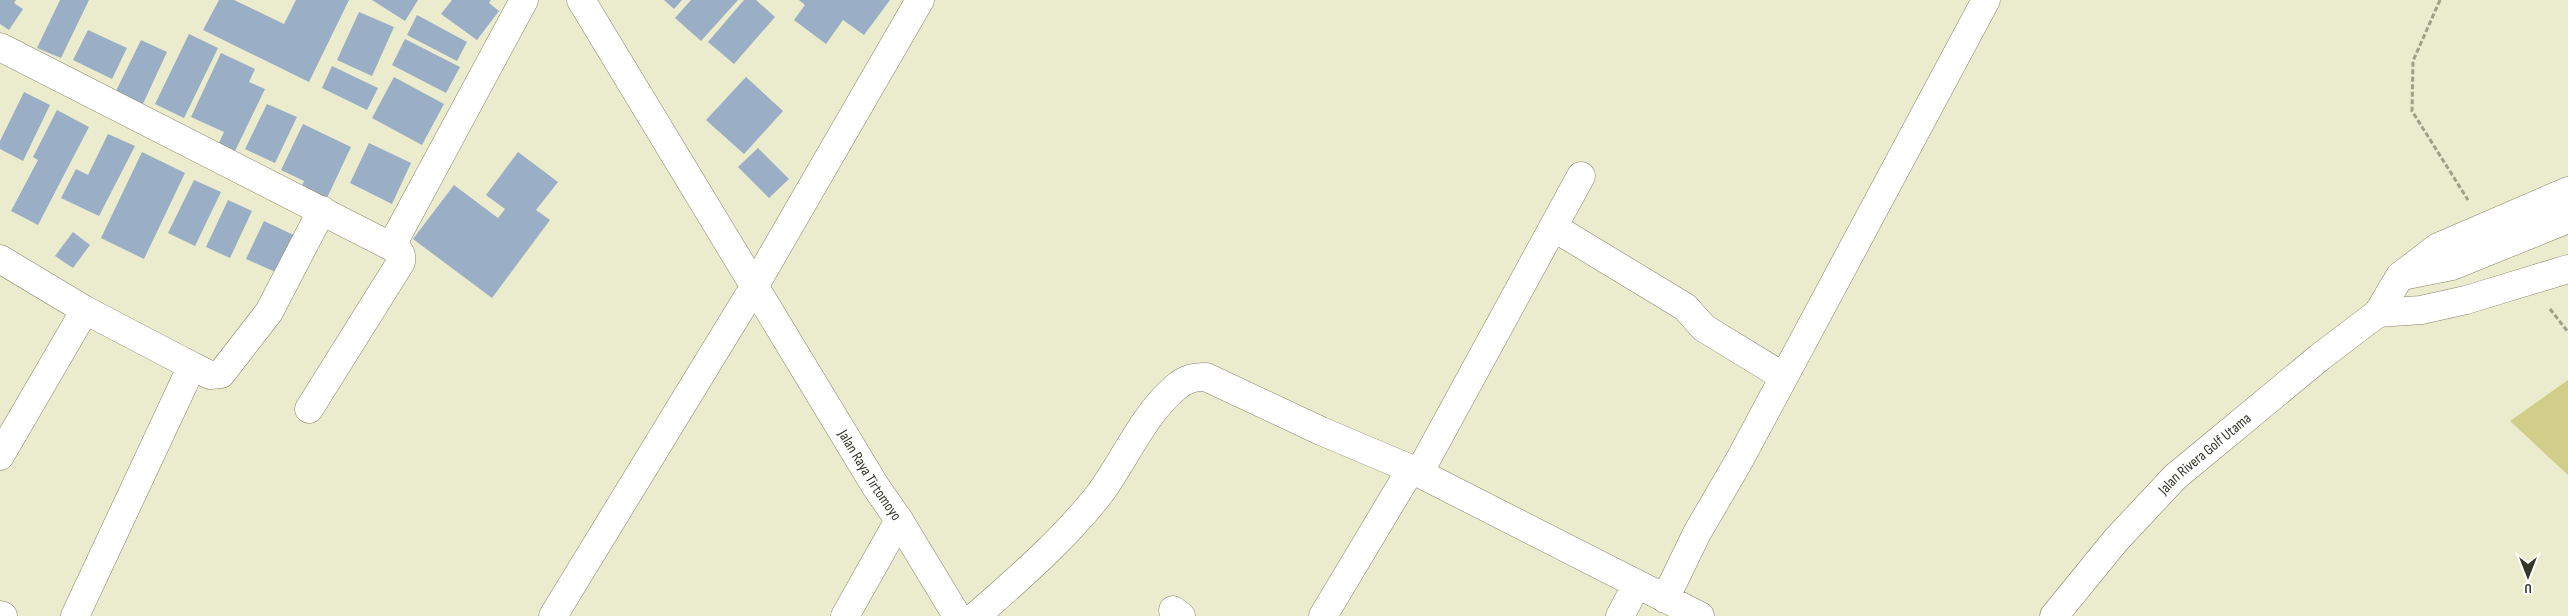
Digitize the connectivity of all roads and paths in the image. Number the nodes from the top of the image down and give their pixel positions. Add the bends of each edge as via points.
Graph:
1 (524, 0) edge
2 (581, 0) edge
3 (920, 0) edge
4 (1986, 0) edge
5 (2440, 0) edge
6 (0, 47) edge
7 (1581, 176) dead end
8 (2568, 191) edge
9 (322, 210) junction
10 (2568, 219) edge
11 (1553, 227) junction
12 (2485, 227) junction
13 (2568, 238) edge
14 (392, 245) junction
15 (0, 259) edge
16 (2568, 269) edge
17 (2400, 276) junction
18 (758, 293) junction
19 (85, 310) junction
20 (2421, 310) junction
21 (2378, 313) junction
22 (192, 366) junction
23 (1784, 377) junction
24 (309, 409) dead end
25 (0, 456) edge
26 (1415, 471) junction
27 (899, 520) junction
28 (1637, 584) junction
29 (1665, 599) junction
30 (75, 616) edge
31 (553, 616) edge
32 (845, 616) edge
33 (957, 616) edge
34 (976, 616) edge
35 (1323, 616) edge
36 (1620, 616) edge
37 (1700, 616) edge
38 (2054, 616) edge

1 - 14 street
2 - 18 street, Jalan Raya Tirtomoyo
3 - 18 street
4 - 23 street
5 - 12 path via 2413,61 2412,111
6 - 9 street
7 - 11 street
8 - 12 street, Jalan Rivera Golf Utama
9 - 14 street
9 - 22 street via 269,312 221,374 210,375
10 - 17 street via 2452,266
11 - 23 street via 1686,307 1704,328
11 - 26 street
12 - 17 street, Jalan Rivera Golf Utama via 2438,247
13 - 20 street via 2453,278
14 - 24 street via 401,255 401,262
15 - 19 street
16 - 20 street
17 - 21 street, Jalan Rivera Golf Utama
18 - 27 street, Jalan Raya Tirtomoyo
18 - 31 street
19 - 22 street
19 - 25 street
20 - 21 street
21 - 38 street, Jalan Rivera Golf Utama via 2174,477 2116,540
22 - 30 street
23 - 29 street via 1697,533
26 - 28 street
26 - 34 street via 1206,376 1189,378 1174,388 1152,415 1098,495 1056,545
26 - 35 street
27 - 32 street
27 - 33 street, Jalan Raya Tirtomoyo
28 - 29 street
28 - 36 street
29 - 37 street

